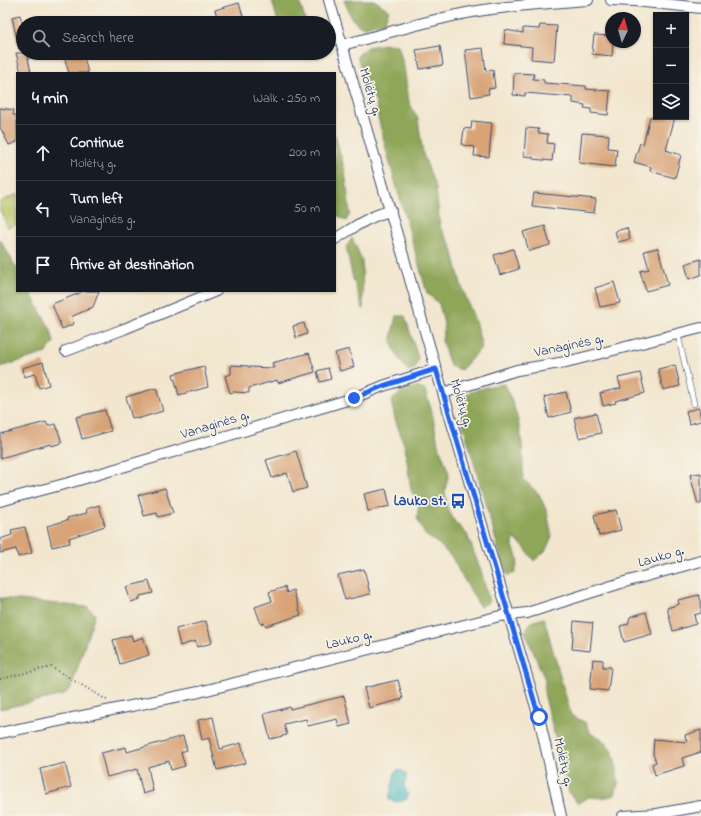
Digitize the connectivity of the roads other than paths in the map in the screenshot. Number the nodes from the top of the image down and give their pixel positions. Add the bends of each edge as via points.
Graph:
1 (329, 0) edge
2 (588, 0) edge
3 (611, 0) edge
4 (517, 3) edge
5 (701, 8) edge
6 (334, 16) edge
7 (336, 24) edge
8 (342, 45) junction
9 (391, 211) junction
10 (336, 238) edge
11 (214, 292) edge
12 (701, 328) edge
13 (678, 335) junction
14 (66, 351) dead end
15 (436, 369) junction
16 (443, 393) junction
17 (694, 404) dead end
18 (0, 501) edge
19 (701, 561) edge
20 (509, 616) junction
21 (0, 733) edge
22 (701, 806) edge
23 (561, 816) edge
24 (623, 816) edge

1 - 6 street, Molėtų g.
2 - 4 street
3 - 5 street
4 - 8 street via 444,18
7 - 8 street, Molėtų g.
8 - 9 street, Molėtų g.
9 - 10 street via 369,218
9 - 15 street, Molėtų g.
11 - 14 street
12 - 13 street, Vanaginės g.
13 - 16 street, Vanaginės g. via 566,362 517,370
13 - 17 lane
15 - 16 street, Molėtų g.
15 - 18 street, Vanaginės g. via 339,403
16 - 20 street, Molėtų g.
19 - 20 street, Lauko g. via 527,613
20 - 21 street, Lauko g. via 500,616 199,692
20 - 23 street, Molėtų g. via 539,717
22 - 24 street via 657,814

